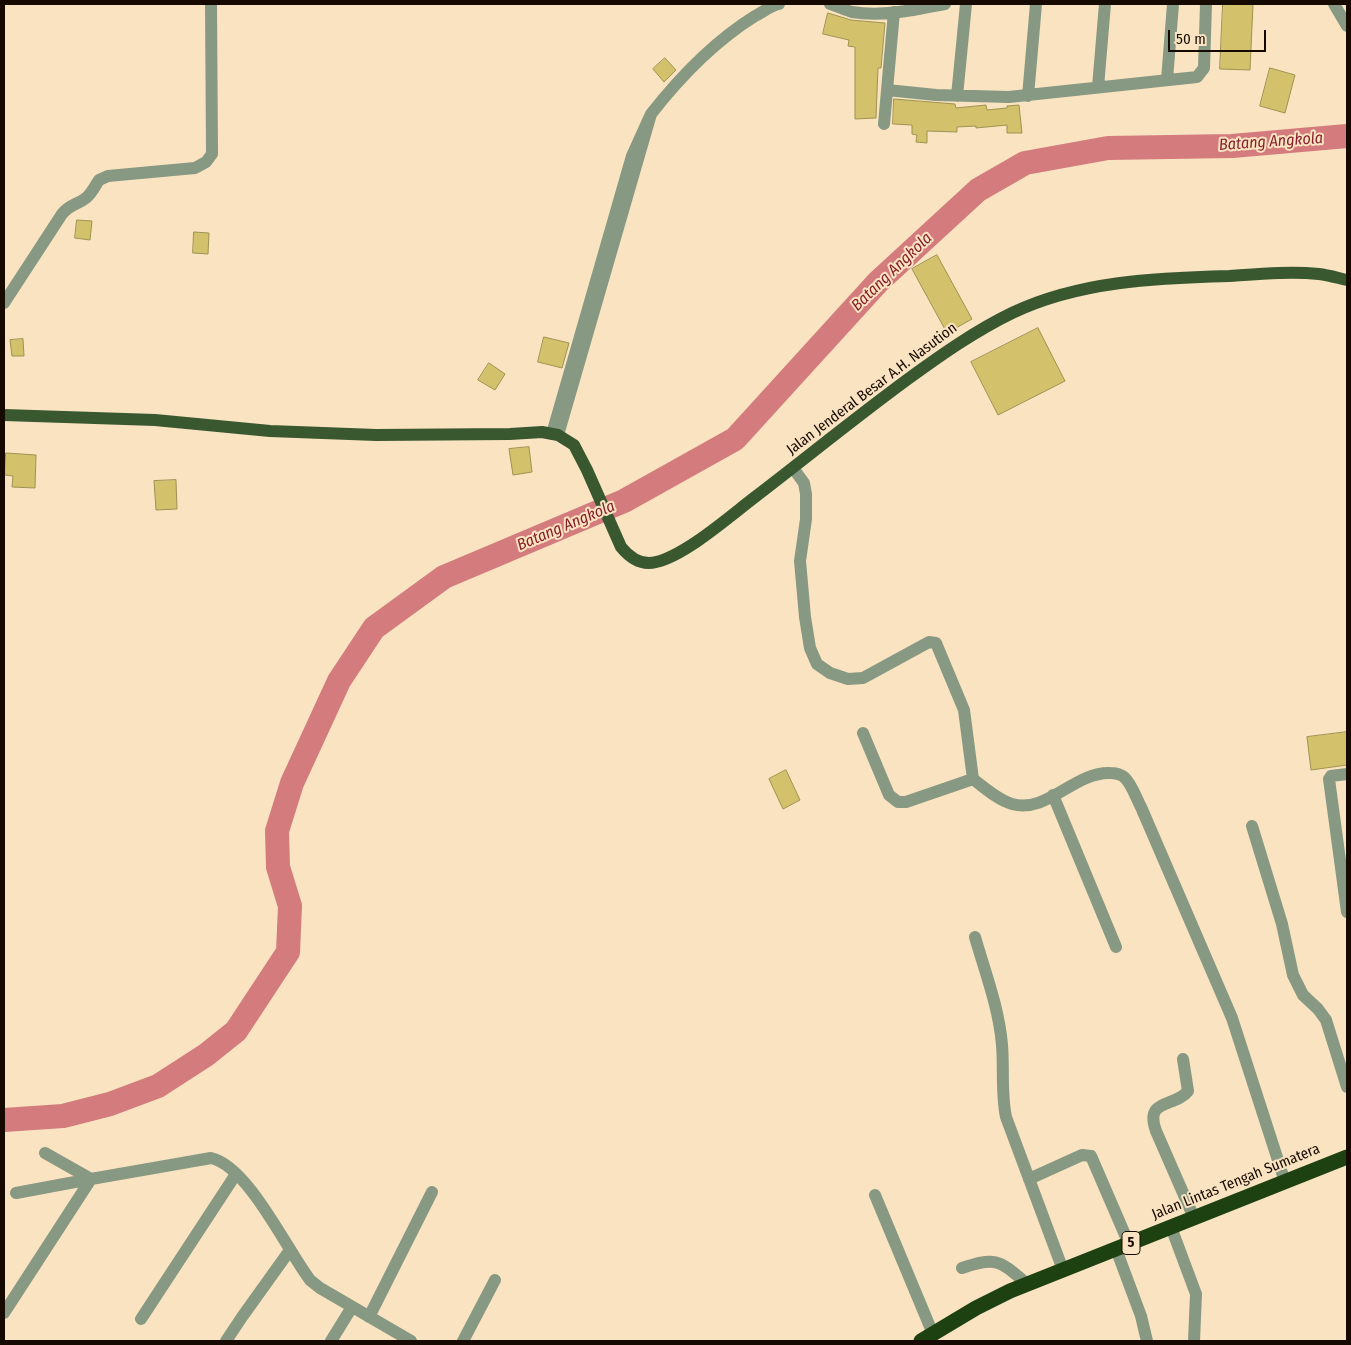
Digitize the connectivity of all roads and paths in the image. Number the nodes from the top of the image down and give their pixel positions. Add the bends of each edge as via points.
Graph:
1 (211, 4) edge
2 (779, 4) edge
3 (830, 4) edge
4 (945, 4) edge
5 (966, 4) edge
6 (1036, 4) edge
7 (1104, 4) edge
8 (1173, 4) edge
9 (1206, 4) edge
10 (1334, 4) edge
11 (918, 6) edge
12 (894, 12) junction
13 (1347, 26) edge
14 (1167, 80) junction
15 (1098, 87) junction
16 (887, 90) junction
17 (957, 96) junction
18 (1028, 96) junction
19 (884, 124) dead end
20 (1347, 280) edge
21 (4, 303) edge
22 (4, 415) edge
23 (555, 435) junction
24 (793, 468) junction
25 (863, 733) dead end
26 (1347, 774) edge
27 (973, 779) junction
28 (1053, 795) junction
29 (1252, 826) dead end
30 (1347, 912) edge
31 (975, 937) dead end
32 (1116, 947) dead end
33 (1183, 1059) dead end
34 (1347, 1087) edge
35 (45, 1153) dead end
36 (1347, 1157) edge
37 (236, 1174) junction
38 (91, 1179) junction
39 (1029, 1180) junction
40 (1285, 1182) junction
41 (432, 1192) dead end
42 (16, 1193) dead end
43 (875, 1195) dead end
44 (1194, 1218) junction
45 (1171, 1227) junction
46 (1123, 1246) junction
47 (290, 1250) junction
48 (962, 1268) dead end
49 (1063, 1270) junction
50 (495, 1280) dead end
51 (1026, 1284) junction
52 (352, 1307) junction
53 (4, 1313) edge
54 (369, 1317) junction
55 (140, 1319) dead end
56 (927, 1338) edge
57 (226, 1341) edge
58 (331, 1341) edge
59 (412, 1341) edge
60 (463, 1341) edge
61 (1147, 1341) edge
62 (1194, 1341) edge

1 - 21 street via 212,154 195,168 108,176 99,180 86,198 68,206
2 - 23 street via 721,41 651,114
3 - 12 street via 851,12
4 - 11 street
5 - 17 street
6 - 18 street
7 - 15 street
8 - 14 street
9 - 14 street via 1204,68 1197,77
10 - 13 street
11 - 12 street
12 - 16 street
14 - 15 street
15 - 18 street
16 - 17 street
16 - 19 street
17 - 18 street
20 - 24 main road, Jalan Jenderal Besar A.H. Nasution via 1319,274 1185,277 1100,285 1056,297 1013,313 956,345
22 - 23 main road via 155,420 270,431 366,434 542,432
23 - 24 main road, Jalan Jenderal Besar A.H. Nasution via 574,445 621,547 640,562 654,563 671,557
24 - 27 street via 804,483 806,494 800,561 810,648 817,664 848,679 863,678 929,642 936,644 964,710
25 - 27 street via 889,795 898,802
26 - 30 street via 1329,779
27 - 28 street via 998,798 1013,804 1037,803
28 - 32 street
28 - 40 street via 1098,774 1120,774 1129,783 1229,1010
29 - 34 street via 1282,924 1293,975 1303,995 1326,1020
31 - 39 street via 1000,1027 1006,1117
33 - 44 street via 1188,1091 1156,1110 1153,1118
35 - 38 street
36 - 40 highway, Jalan Lintas Tengah Sumatera / 5
37 - 38 street via 220,1160 208,1158
37 - 47 street
37 - 55 street
38 - 42 street
38 - 53 street
39 - 46 street via 1082,1155 1091,1156
39 - 49 street
40 - 44 highway, Jalan Lintas Tengah Sumatera / 5
41 - 54 street
43 - 56 street
44 - 45 highway, Jalan Lintas Tengah Sumatera / 5
45 - 46 highway, Jalan Lintas Tengah Sumatera / 5
45 - 62 street via 1196,1294
46 - 49 highway, Jalan Lintas Tengah Sumatera / 5
46 - 61 street
47 - 52 street via 310,1280
47 - 57 street
48 - 51 street via 984,1261 999,1262
49 - 51 highway, Jalan Lintas Tengah Sumatera / 5
50 - 60 street
51 - 56 highway, Jalan Lintas Tengah Sumatera / 5 via 976,1308
52 - 54 street
52 - 58 street
54 - 59 street

